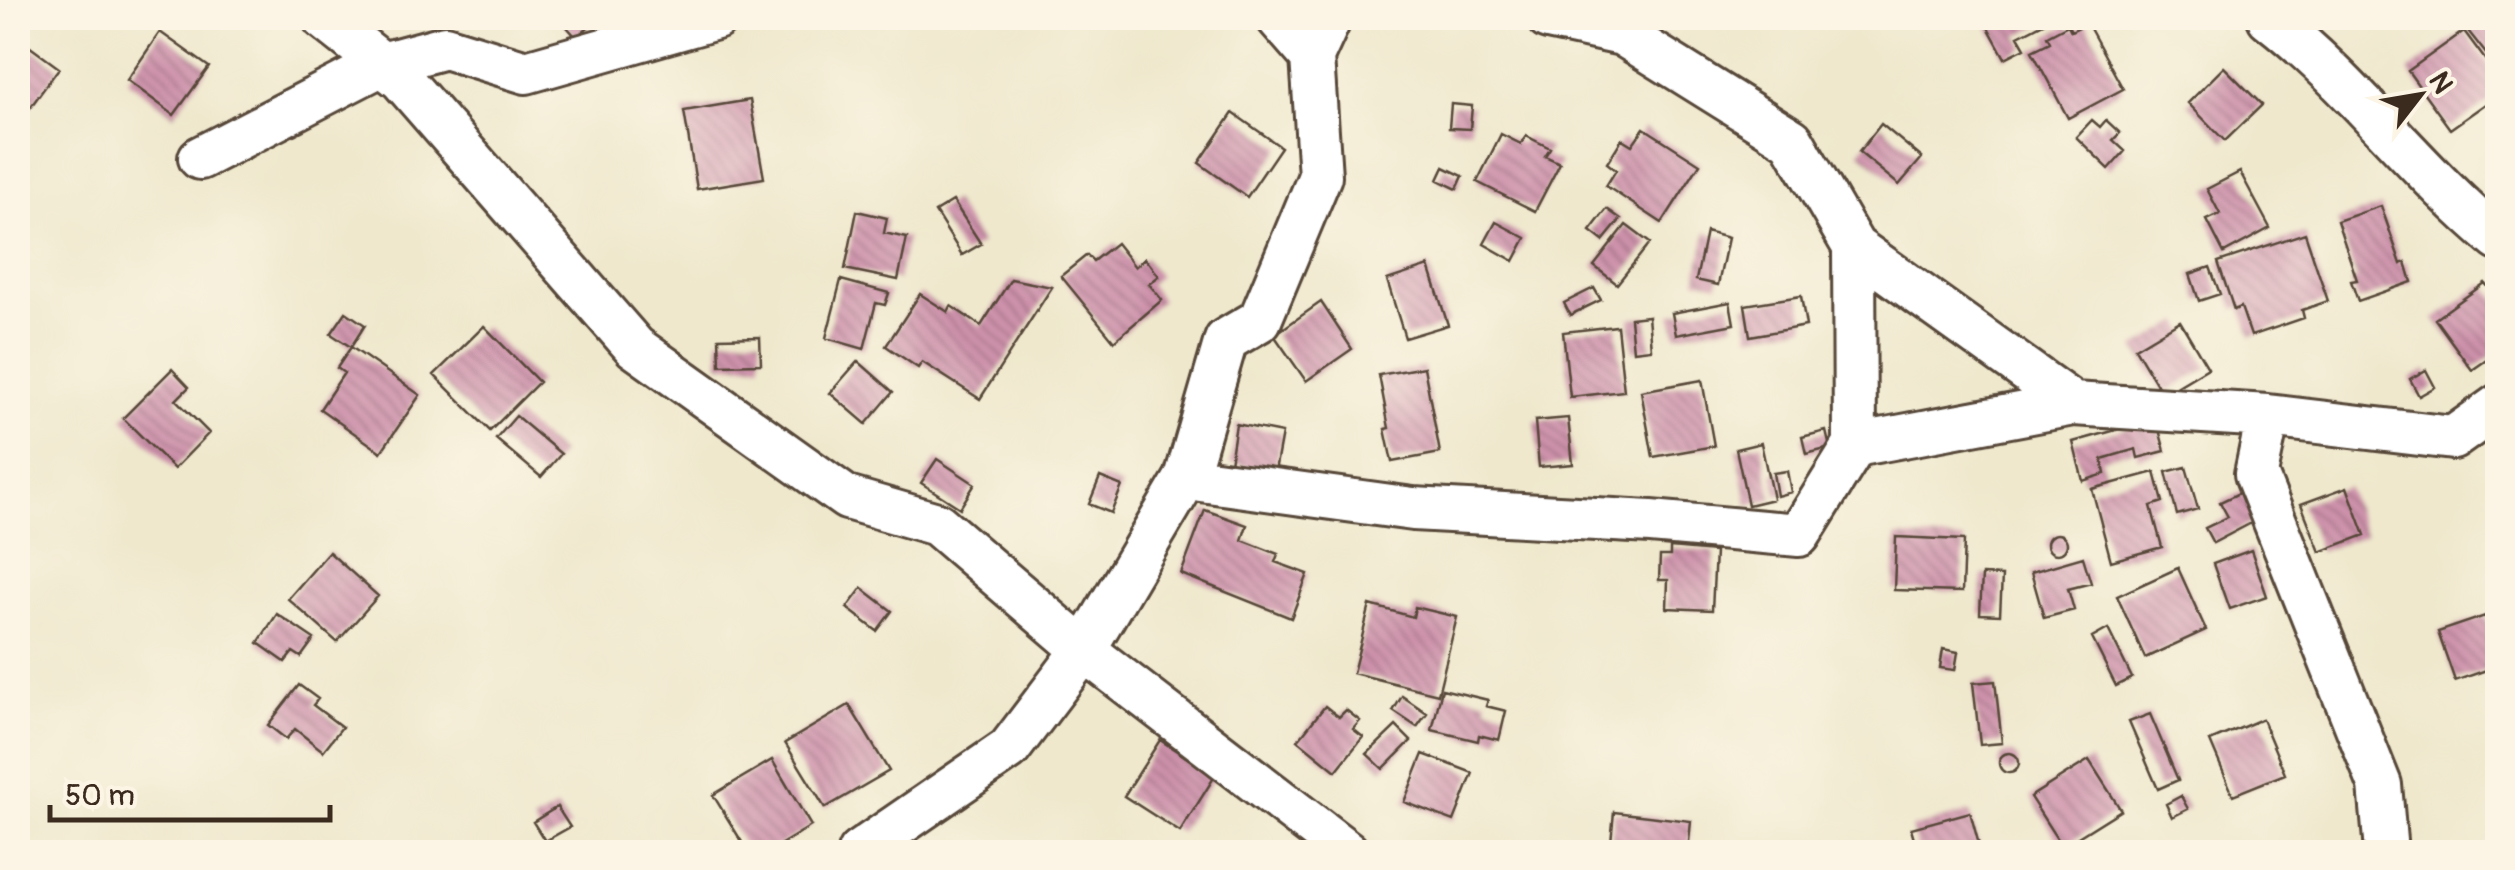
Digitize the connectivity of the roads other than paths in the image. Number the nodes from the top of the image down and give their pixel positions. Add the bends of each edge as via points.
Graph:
1 (324, 18) edge
2 (716, 18) edge
3 (1278, 18) edge
4 (1330, 18) edge
5 (1548, 18) edge
6 (2269, 18) edge
7 (1312, 58) junction
8 (382, 64) junction
9 (200, 158) dead end
10 (2498, 240) edge
11 (1854, 246) junction
12 (2073, 404) junction
13 (2498, 406) edge
14 (2268, 416) junction
15 (1855, 444) junction
16 (1186, 478) junction
17 (1084, 650) junction
18 (859, 852) edge
19 (1347, 852) edge
20 (2386, 852) edge

1 - 8 street
2 - 8 street via 526,72 445,46
3 - 7 street
4 - 7 street
5 - 11 street via 1622,34 1792,140
6 - 10 street via 2309,49
7 - 16 street via 1320,176 1260,320 1226,340
8 - 9 street
8 - 17 street via 635,347 846,498 937,524
11 - 12 street
11 - 15 street
12 - 14 street
12 - 15 street
13 - 14 street via 2453,438
14 - 20 street via 2256,474 2380,785
15 - 16 street via 1799,534 1413,509
16 - 17 street
17 - 18 street via 1009,748
17 - 19 street

